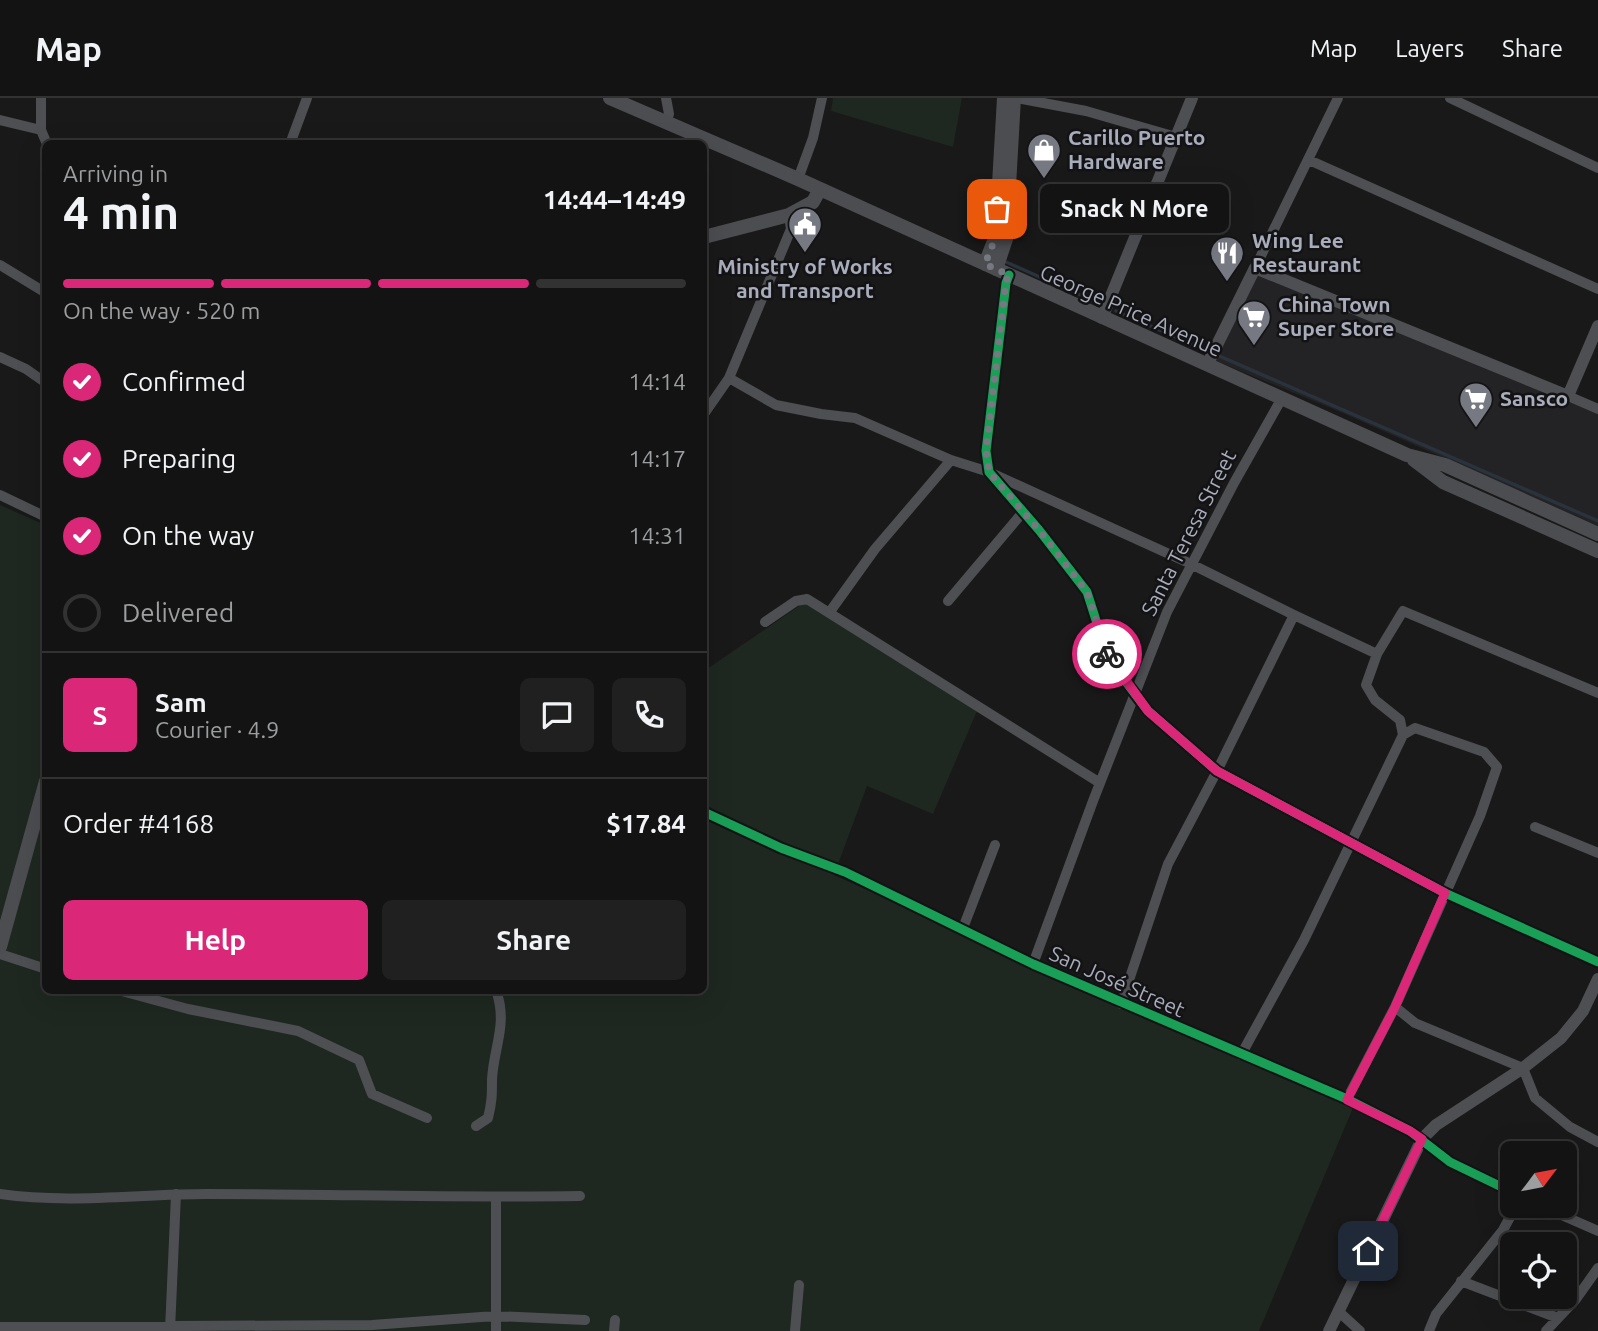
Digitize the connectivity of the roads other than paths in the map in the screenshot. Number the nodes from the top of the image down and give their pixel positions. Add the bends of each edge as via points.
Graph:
1 (41, 98) edge
2 (307, 98) edge
3 (610, 98) edge
4 (666, 98) edge
5 (822, 98) edge
6 (1004, 98) edge
7 (1015, 98) edge
8 (1192, 98) edge
9 (1338, 98) edge
10 (1450, 98) edge
11 (0, 120) edge
12 (666, 121) junction
13 (41, 130) junction
14 (1176, 137) junction
15 (45, 140) edge
16 (293, 140) edge
17 (1309, 160) junction
18 (1598, 168) edge
19 (798, 179) junction
20 (820, 189) junction
21 (789, 215) junction
22 (707, 236) edge
23 (0, 265) edge
24 (1255, 268) junction
25 (997, 270) junction
26 (1598, 289) edge
27 (42, 291) edge
28 (1102, 318) junction
29 (1598, 326) edge
30 (0, 357) edge
31 (1207, 365) junction
32 (729, 377) junction
33 (42, 380) edge
34 (1568, 396) junction
35 (1282, 398) junction
36 (1598, 409) edge
37 (707, 410) edge
38 (1407, 455) junction
39 (951, 460) junction
40 (989, 472) junction
41 (0, 495) edge
42 (1023, 512) junction
43 (42, 515) edge
44 (1598, 534) edge
45 (1598, 551) edge
46 (1191, 564) junction
47 (948, 601) dead end
48 (829, 613) junction
49 (1294, 615) junction
50 (765, 622) dead end
51 (1377, 654) junction
52 (1598, 693) edge
53 (1136, 695) junction
54 (1400, 720) junction
55 (1415, 728) junction
56 (1403, 735) junction
57 (1217, 771) junction
58 (1100, 783) junction
59 (42, 795) edge
60 (707, 813) edge
61 (1535, 827) dead end
62 (1352, 844) junction
63 (995, 845) dead end
64 (1598, 853) edge
65 (1445, 893) junction
66 (963, 928) junction
67 (0, 947) edge
68 (0, 954) edge
69 (1598, 962) edge
70 (1034, 964) junction
71 (42, 968) edge
72 (1598, 979) edge
73 (133, 994) edge
74 (497, 994) edge
75 (1121, 1004) junction
76 (1395, 1007) junction
77 (1241, 1055) junction
78 (1523, 1068) junction
79 (1347, 1100) junction
80 (427, 1118) dead end
81 (476, 1126) dead end
82 (1422, 1139) junction
83 (1598, 1142) edge
84 (1500, 1186) edge
85 (0, 1194) edge
86 (176, 1194) junction
87 (580, 1196) dead end
88 (496, 1198) junction
89 (1510, 1218) edge
90 (1568, 1218) edge
91 (1598, 1231) edge
92 (1598, 1268) edge
93 (1461, 1281) junction
94 (799, 1285) dead end
95 (1338, 1311) junction
96 (495, 1316) junction
97 (1558, 1318) junction
98 (585, 1320) dead end
99 (0, 1327) edge
100 (372, 1328) edge
101 (170, 1329) edge
102 (496, 1331) edge
103 (795, 1331) edge
104 (1329, 1331) edge
105 (1360, 1331) edge
106 (1429, 1331) edge
107 (1546, 1331) edge

1 - 13 street
2 - 16 street
3 - 12 main road, George Price Avenue
4 - 12 street
5 - 19 street
6 - 25 main road
7 - 14 street via 1102,115
7 - 25 main road via 1006,240
8 - 14 street
9 - 17 street
10 - 18 street
11 - 13 street
12 - 19 main road, George Price Avenue
13 - 15 street
14 - 28 street
17 - 24 street
17 - 26 street
19 - 20 main road, George Price Avenue
20 - 21 main road via 813,202
20 - 25 main road, George Price Avenue
21 - 22 main road
21 - 32 street via 791,229
23 - 27 street
24 - 31 street
24 - 34 street
25 - 28 main road, George Price Avenue
25 - 40 street via 1006,282 986,451
28 - 31 main road, George Price Avenue
29 - 34 street
30 - 33 street
31 - 35 main road, George Price Avenue
32 - 37 street
32 - 39 street via 776,405 856,418
34 - 36 street
35 - 38 main road, George Price Avenue
35 - 46 street, Santa Teresa Street
38 - 44 main road, George Price Avenue via 1445,465
38 - 45 main road, George Price Avenue via 1443,482
39 - 40 street
39 - 48 street via 875,549
40 - 42 street
40 - 46 street
41 - 43 street
42 - 47 street
42 - 53 street via 1087,592 1108,658
46 - 49 street
46 - 53 street, Santa Teresa Street via 1167,612
48 - 50 street via 807,599 796,601
48 - 58 street
49 - 51 street
49 - 57 street
51 - 52 street via 1403,611
51 - 54 street via 1366,685 1375,700
53 - 57 street
53 - 58 street, Santa Teresa Street
54 - 55 street
54 - 56 street
55 - 56 street
55 - 65 street via 1484,752 1497,767
56 - 62 street
57 - 62 street
57 - 75 street via 1168,864
58 - 70 street, Santa Teresa Street
59 - 67 main road
60 - 66 street, San José Street
61 - 64 street
62 - 65 street
62 - 77 street
63 - 66 street
65 - 69 street
65 - 76 street
66 - 70 street, San José Street
68 - 71 street
70 - 75 street, San José Street
72 - 78 street via 1569,1030
73 - 80 street via 298,1031 359,1060 372,1094
74 - 81 street via 502,1027 492,1079 494,1095 488,1118
75 - 77 street, San José Street
76 - 78 street via 1415,1023
76 - 79 street
77 - 79 street, San José Street
78 - 82 street
78 - 83 street via 1535,1098 1570,1127
79 - 82 street, San José Street
82 - 84 street, San José Street via 1450,1162
82 - 95 street
85 - 86 street via 46,1198
86 - 88 street
86 - 101 street
87 - 88 street
88 - 96 street
89 - 93 street
90 - 91 street
92 - 97 street
93 - 97 street
93 - 106 street
94 - 103 street
95 - 104 street
95 - 105 street
96 - 98 street
96 - 100 street
96 - 102 street
97 - 107 street
99 - 101 street
100 - 101 street

